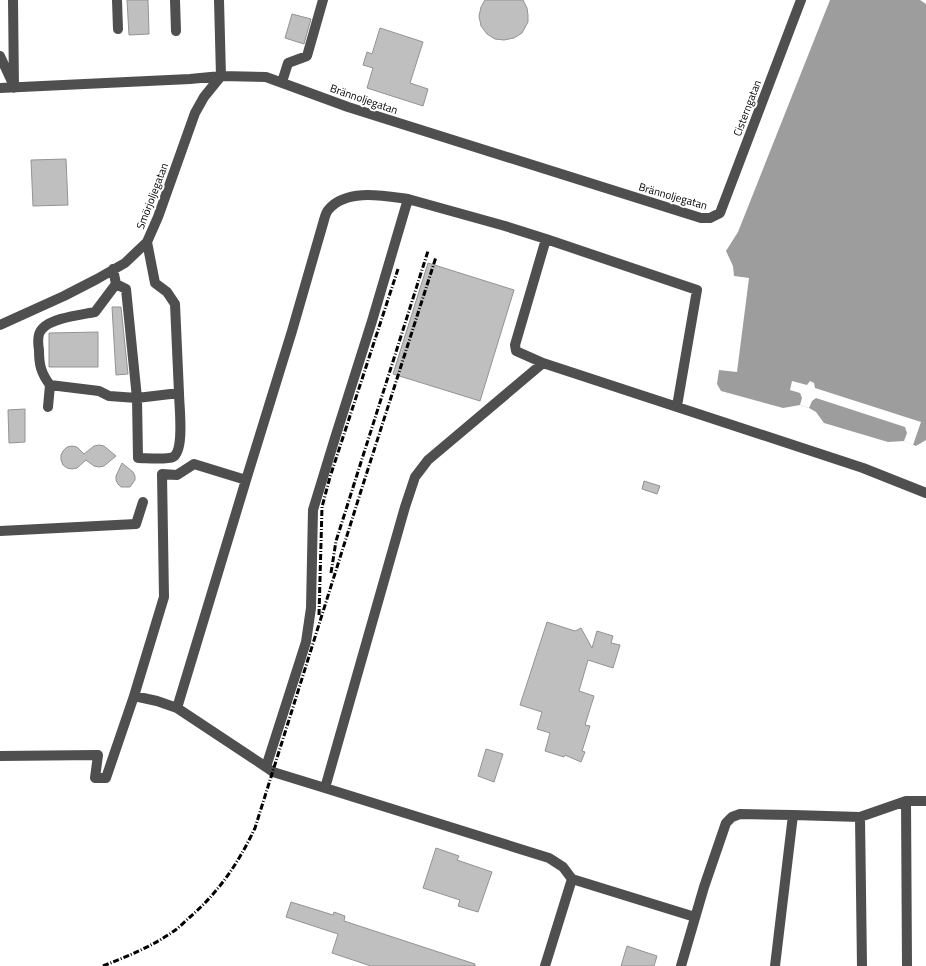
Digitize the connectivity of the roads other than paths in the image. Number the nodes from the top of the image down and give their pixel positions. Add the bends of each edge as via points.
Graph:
1 (13, 0) edge
2 (117, 0) edge
3 (175, 0) edge
4 (219, 0) edge
5 (324, 0) edge
6 (801, 0) edge
7 (118, 29) dead end
8 (176, 31) dead end
9 (0, 56) edge
10 (221, 76) junction
11 (282, 82) junction
12 (0, 88) edge
13 (14, 88) junction
14 (408, 199) junction
15 (710, 218) joint
16 (546, 239) junction
17 (148, 242) junction
18 (113, 269) junction
19 (116, 284) junction
20 (0, 325) edge
21 (543, 363) junction
22 (50, 385) junction
23 (179, 393) junction
24 (137, 398) junction
25 (677, 406) junction
26 (48, 407) dead end
27 (246, 480) junction
28 (926, 493) edge
29 (143, 502) dead end
30 (0, 531) edge
31 (134, 696) junction
32 (177, 708) junction
33 (0, 756) edge
34 (266, 768) junction
35 (326, 788) junction
36 (906, 801) junction
37 (926, 801) edge
38 (793, 815) junction
39 (860, 817) junction
40 (572, 878) junction
41 (696, 917) junction
42 (545, 966) edge
43 (681, 966) edge
44 (775, 966) edge
45 (862, 966) edge
46 (906, 966) edge

1 - 13 street
2 - 7 street
3 - 8 street
4 - 10 street
5 - 11 street via 307,56 288,63
6 - 15 street, Cisterngatan via 720,213
9 - 13 street
10 - 11 street, Brännoljegatan via 266,77
10 - 13 street, Brännoljegatan via 190,80
10 - 17 street, Smörjoljegatan via 195,113
11 - 15 street, Brännoljegatan via 348,107 445,138 701,218
12 - 13 street, Brännoljegatan
14 - 16 street
14 - 27 street via 354,195 337,202 329,209
14 - 34 street via 314,510 311,608 306,642
16 - 21 street via 515,345 516,351
16 - 25 street via 697,290
17 - 18 street, Smörjoljegatan via 125,263
17 - 23 street via 155,283 167,292 175,304
18 - 19 street
18 - 20 street, Smörjoljegatan via 64,296
19 - 22 street via 95,312 51,322 41,329 38,338 39,359 42,374
19 - 24 street via 126,290
21 - 25 street
21 - 35 street via 428,460 415,477 400,522
22 - 24 street via 99,391 110,396
22 - 26 street
23 - 24 street
23 - 24 street via 180,445 177,454 171,458 138,458
25 - 28 street via 863,468
27 - 31 street via 194,464 177,475 162,474 164,597
27 - 32 street
29 - 30 street via 136,524
31 - 32 street
31 - 33 street via 106,778 95,778 98,755
32 - 34 street
34 - 35 street
35 - 40 street via 549,858 563,867
36 - 37 street
36 - 39 street
36 - 46 street
38 - 39 street
38 - 41 street via 740,814 726,823
38 - 44 street
39 - 45 street
40 - 41 street
40 - 42 street
41 - 43 street

